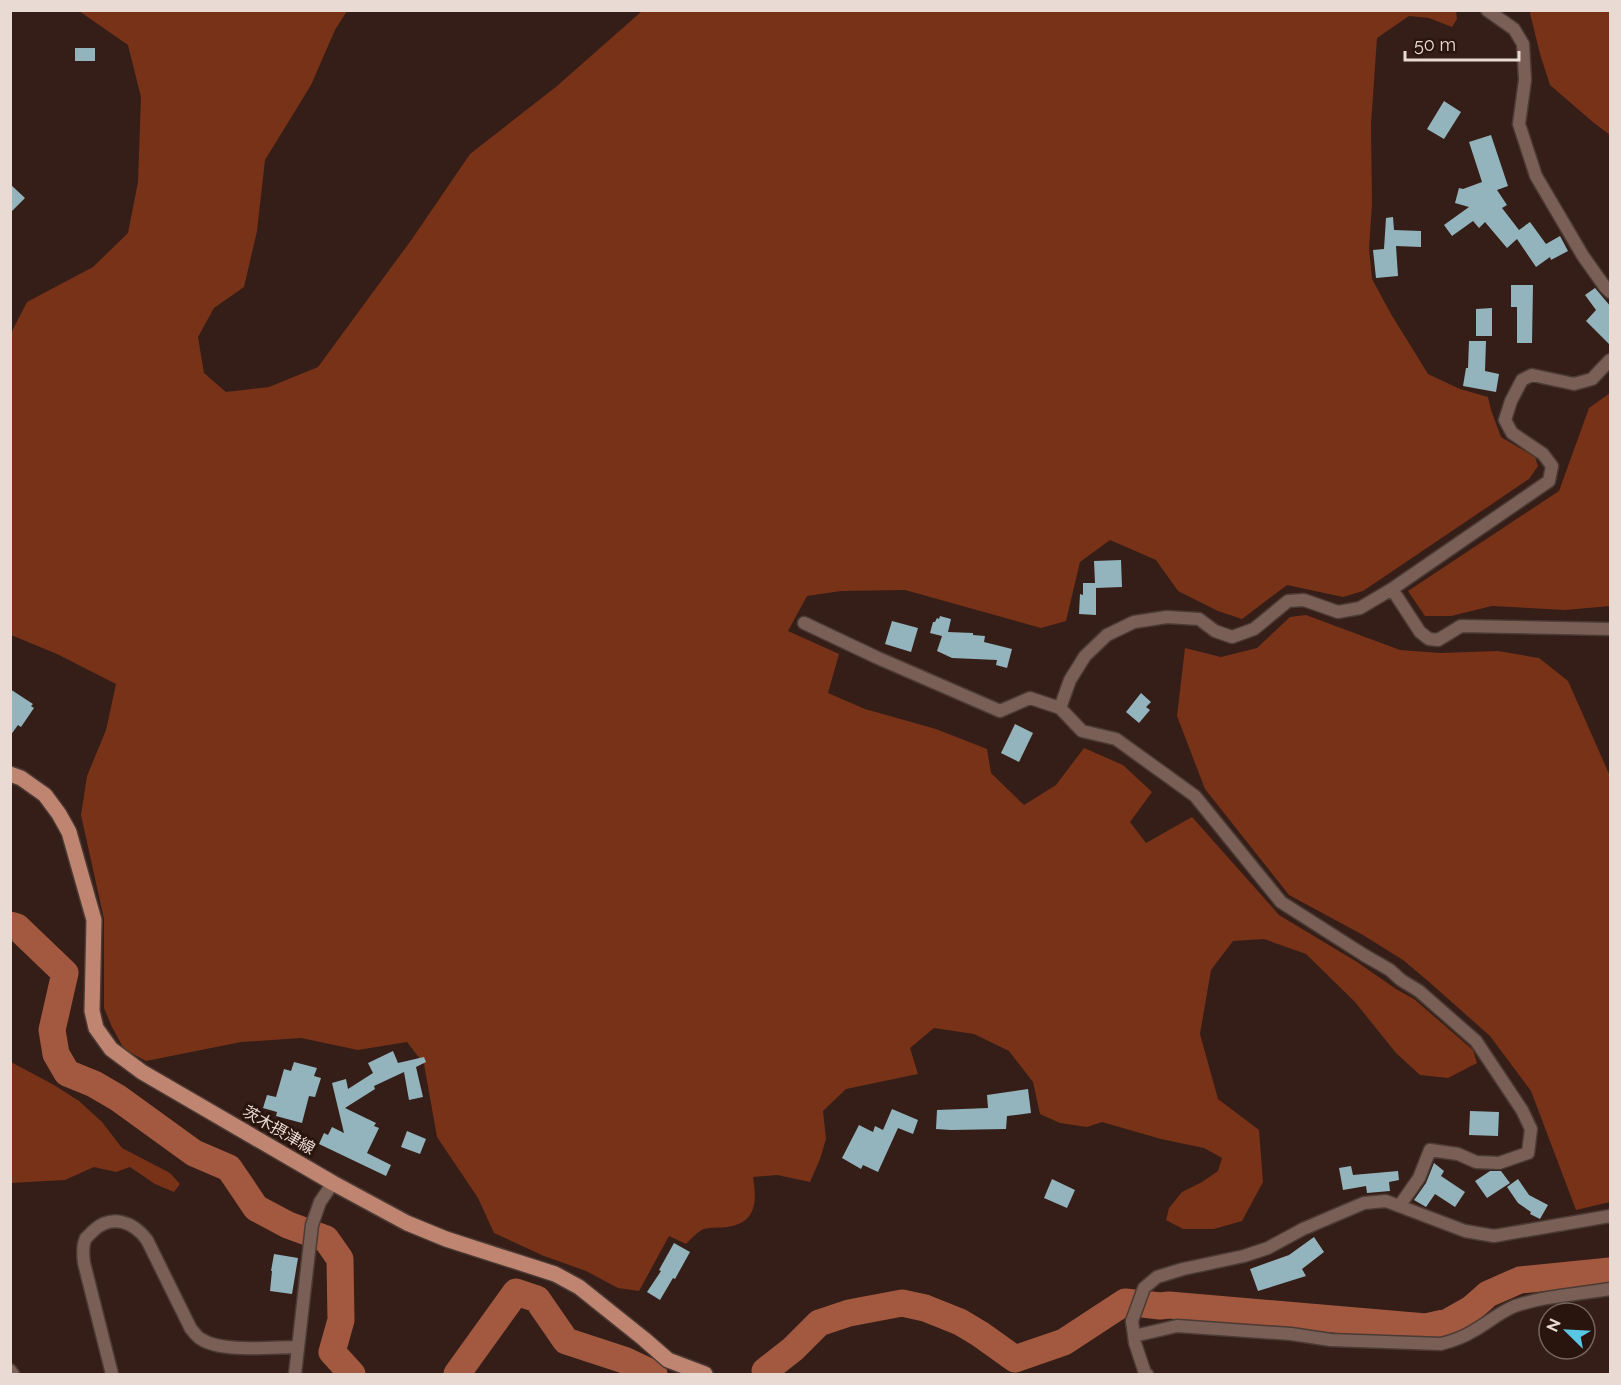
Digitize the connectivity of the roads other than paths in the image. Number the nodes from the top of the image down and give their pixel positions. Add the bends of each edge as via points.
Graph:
1 (1487, 10) edge
2 (1611, 292) edge
3 (1611, 360) edge
4 (1392, 589) junction
5 (804, 623) dead end
6 (1611, 629) edge
7 (1060, 708) junction
8 (10, 774) edge
9 (333, 1183) junction
10 (1400, 1205) junction
11 (1611, 1216) edge
12 (1611, 1289) edge
13 (1134, 1336) junction
14 (297, 1347) junction
15 (10, 1370) edge
16 (13, 1374) edge
17 (112, 1374) edge
18 (295, 1374) edge
19 (705, 1374) edge
20 (1147, 1374) edge

1 - 2 street via 1514,29 1523,44 1525,81 1519,124 1536,176 1583,256
3 - 4 street via 1592,379 1574,384 1532,375 1522,380 1505,420 1512,433 1543,454 1552,466 1549,481
4 - 6 street via 1420,632 1429,639 1438,640 1461,626
4 - 7 street via 1360,608 1338,612 1304,600 1288,601 1254,629 1232,637 1199,619 1167,616 1134,622 1107,634 1085,656 1070,680
5 - 7 street via 1000,711 1030,698
7 - 10 street via 1082,731 1116,739 1195,796 1281,902 1390,970 1476,1041 1531,1129 1528,1153 1499,1163 1476,1162 1458,1154 1430,1150 1419,1178
8 - 9 main road, 茨木摂津線 via 45,795 69,832 94,920 96,1028 111,1049 142,1072
9 - 14 street via 320,1202 312,1226
9 - 19 main road, 茨木摂津線 via 446,1239 555,1274 579,1287 668,1360
10 - 11 street via 1465,1231 1494,1236
10 - 13 street via 1386,1201 1364,1203 1303,1228 1268,1248 1157,1277 1144,1288 1132,1321
12 - 13 street via 1515,1306 1458,1339 1441,1344 1331,1340 1177,1326
13 - 20 street
14 - 17 street via 225,1347 200,1339 191,1329 140,1231 132,1225 107,1222 86,1238 83,1251
14 - 18 street
15 - 16 street

